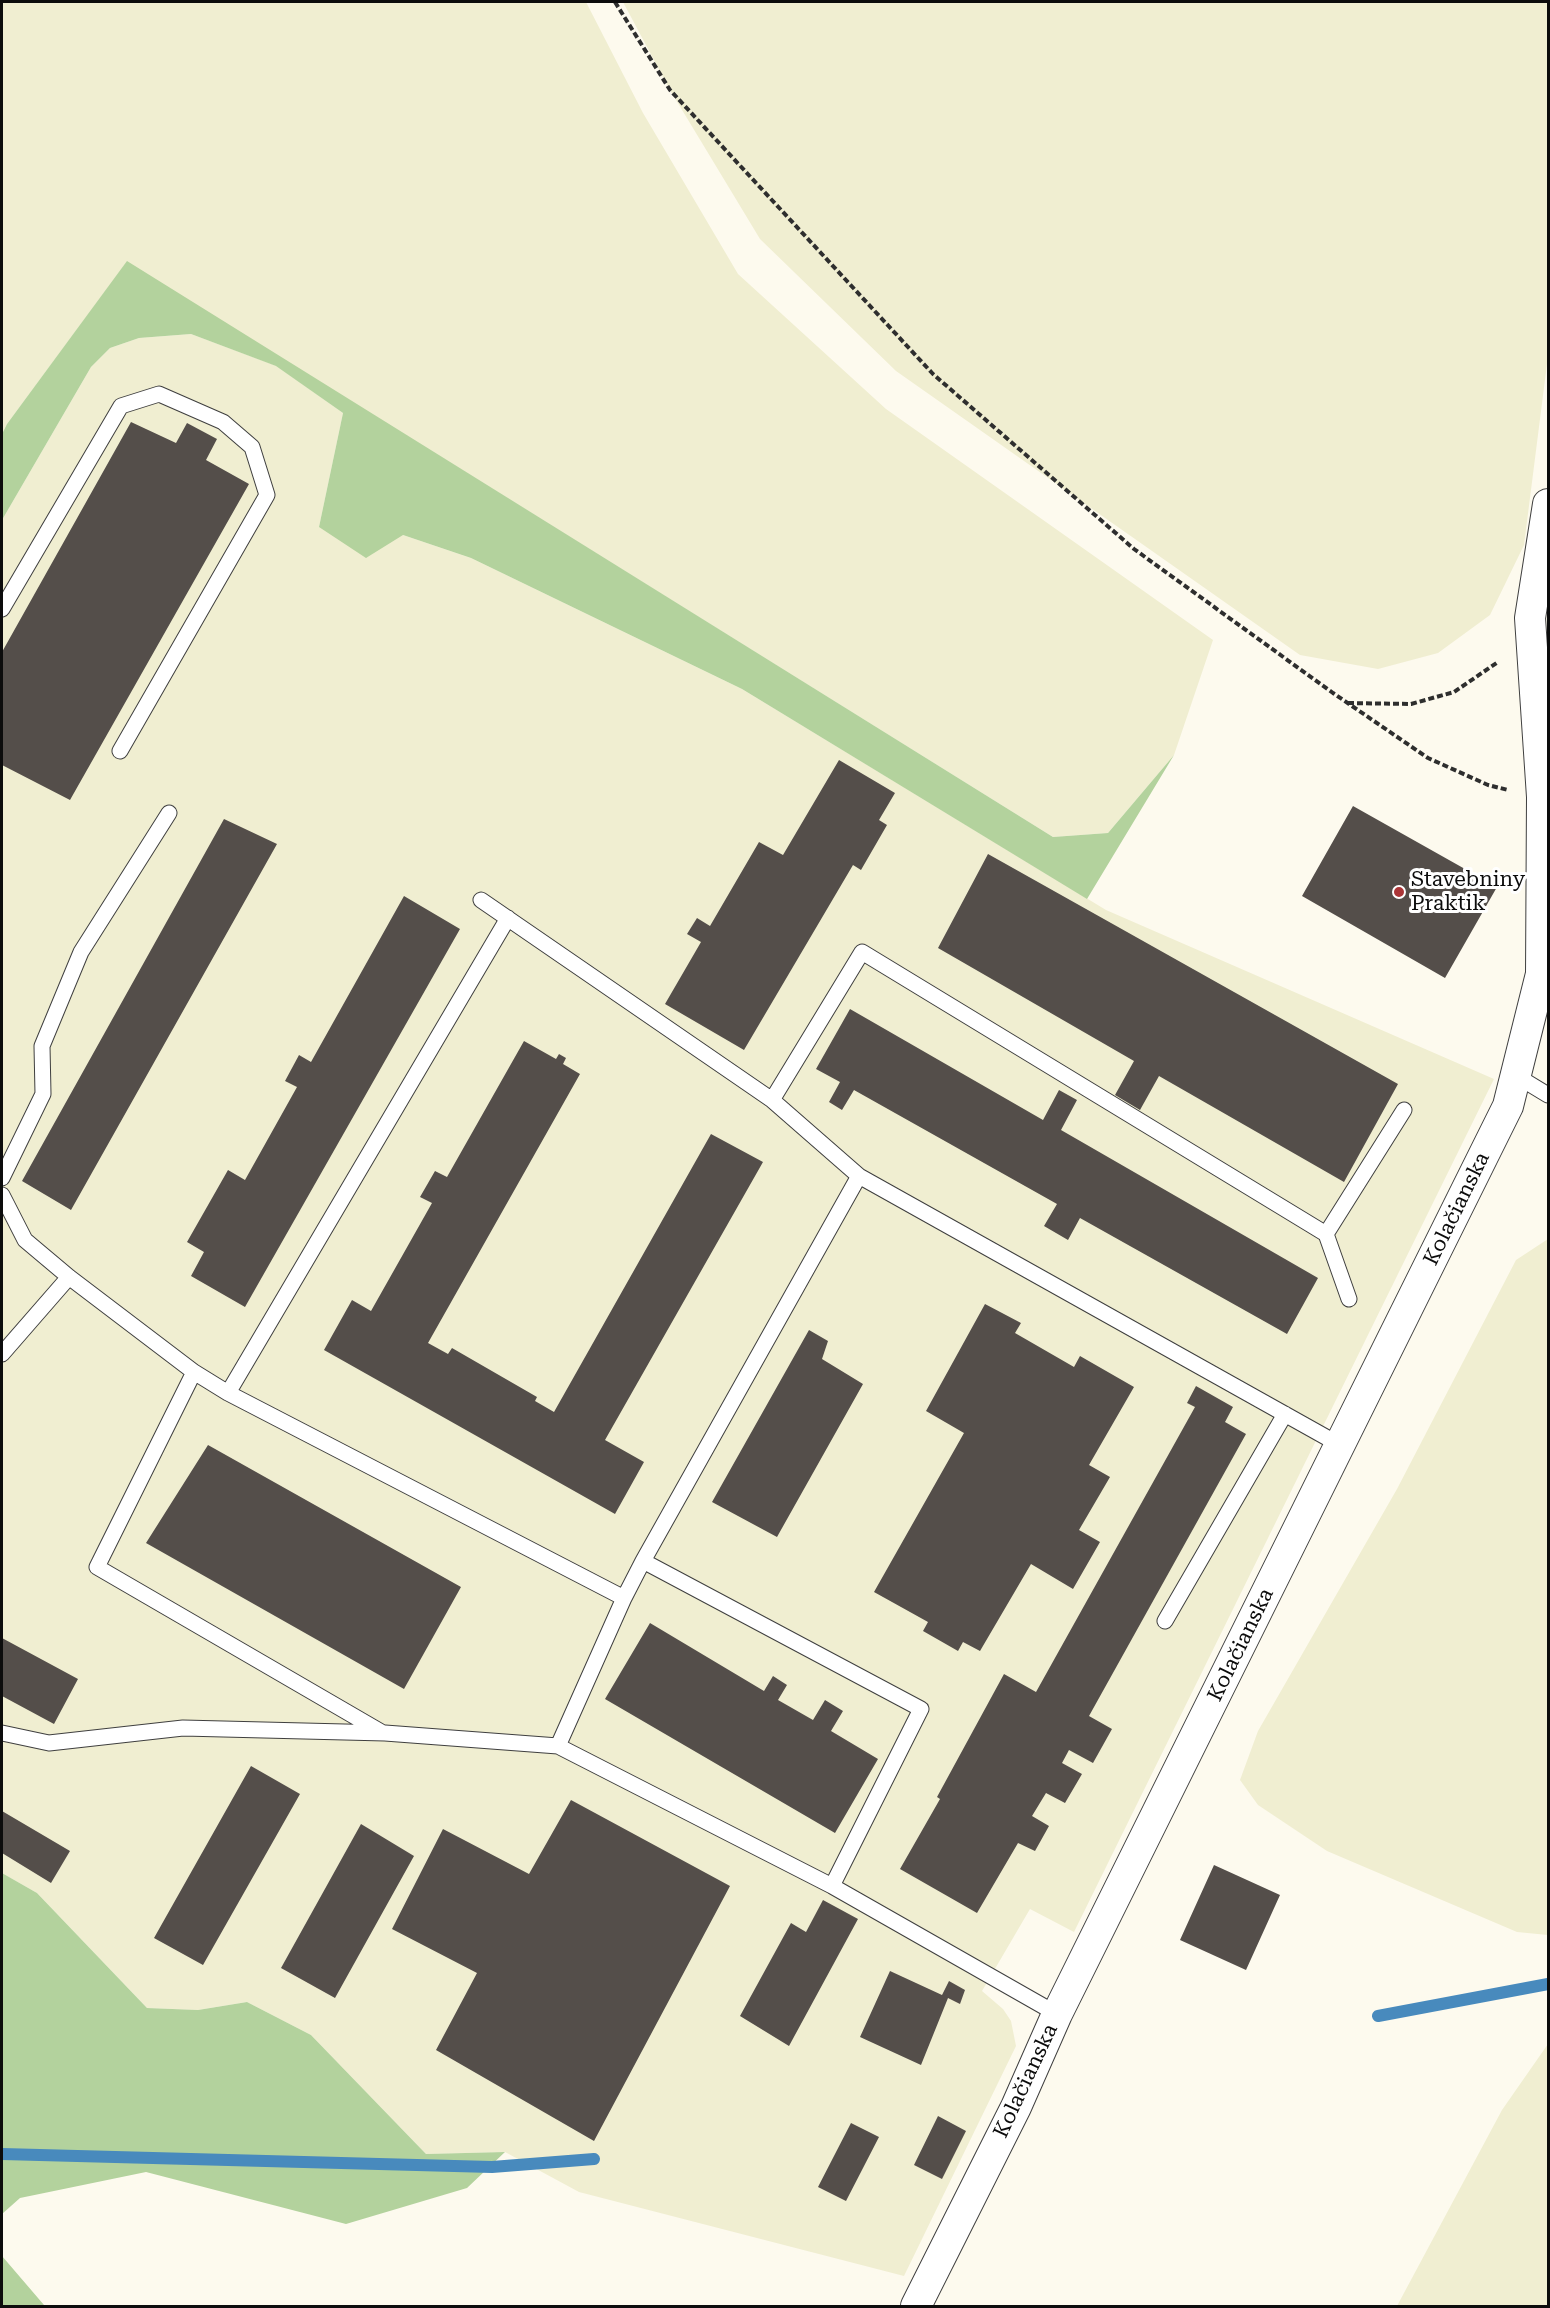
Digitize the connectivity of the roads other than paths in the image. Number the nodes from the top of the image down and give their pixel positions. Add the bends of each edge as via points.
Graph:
1 (1548, 504) edge
2 (2, 609) edge
3 (120, 751) dead end
4 (169, 813) dead end
5 (482, 900) dead end
6 (508, 918) junction
7 (1543, 962) edge
8 (1515, 1076) junction
9 (1548, 1095) edge
10 (772, 1100) junction
11 (1404, 1110) dead end
12 (859, 1176) junction
13 (2, 1178) edge
14 (2, 1195) edge
15 (1326, 1234) junction
16 (69, 1277) junction
17 (1349, 1299) dead end
18 (2, 1354) edge
19 (194, 1372) junction
20 (228, 1393) junction
21 (1285, 1414) junction
22 (1340, 1445) junction
23 (643, 1561) junction
24 (624, 1598) junction
25 (1165, 1621) dead end
26 (2, 1733) edge
27 (385, 1733) junction
28 (558, 1746) junction
29 (832, 1886) junction
30 (1057, 2014) junction
31 (916, 2307) edge

1 - 7 street, Kolačianska via 1530,618 1542,797
2 - 3 lane via 121,406 159,394 223,422 252,447 267,495
4 - 13 lane via 81,952 42,1046 43,1094
5 - 6 lane
6 - 10 lane
6 - 20 lane
7 - 8 street, Kolačianska
8 - 9 lane
8 - 22 street, Kolačianska via 1508,1106
10 - 12 lane
10 - 15 lane via 862,952
11 - 15 lane
12 - 21 lane
12 - 23 lane
14 - 16 lane via 25,1240
15 - 17 lane
16 - 18 lane
16 - 19 lane
19 - 20 lane
19 - 27 lane via 97,1567
20 - 24 lane
21 - 22 lane
21 - 25 lane
22 - 30 street, Kolačianska
23 - 24 lane
23 - 29 lane via 921,1709
24 - 28 lane
26 - 27 lane via 50,1743 183,1728
27 - 28 lane
28 - 29 lane
29 - 30 lane
30 - 31 street, Kolačianska via 1016,2107

